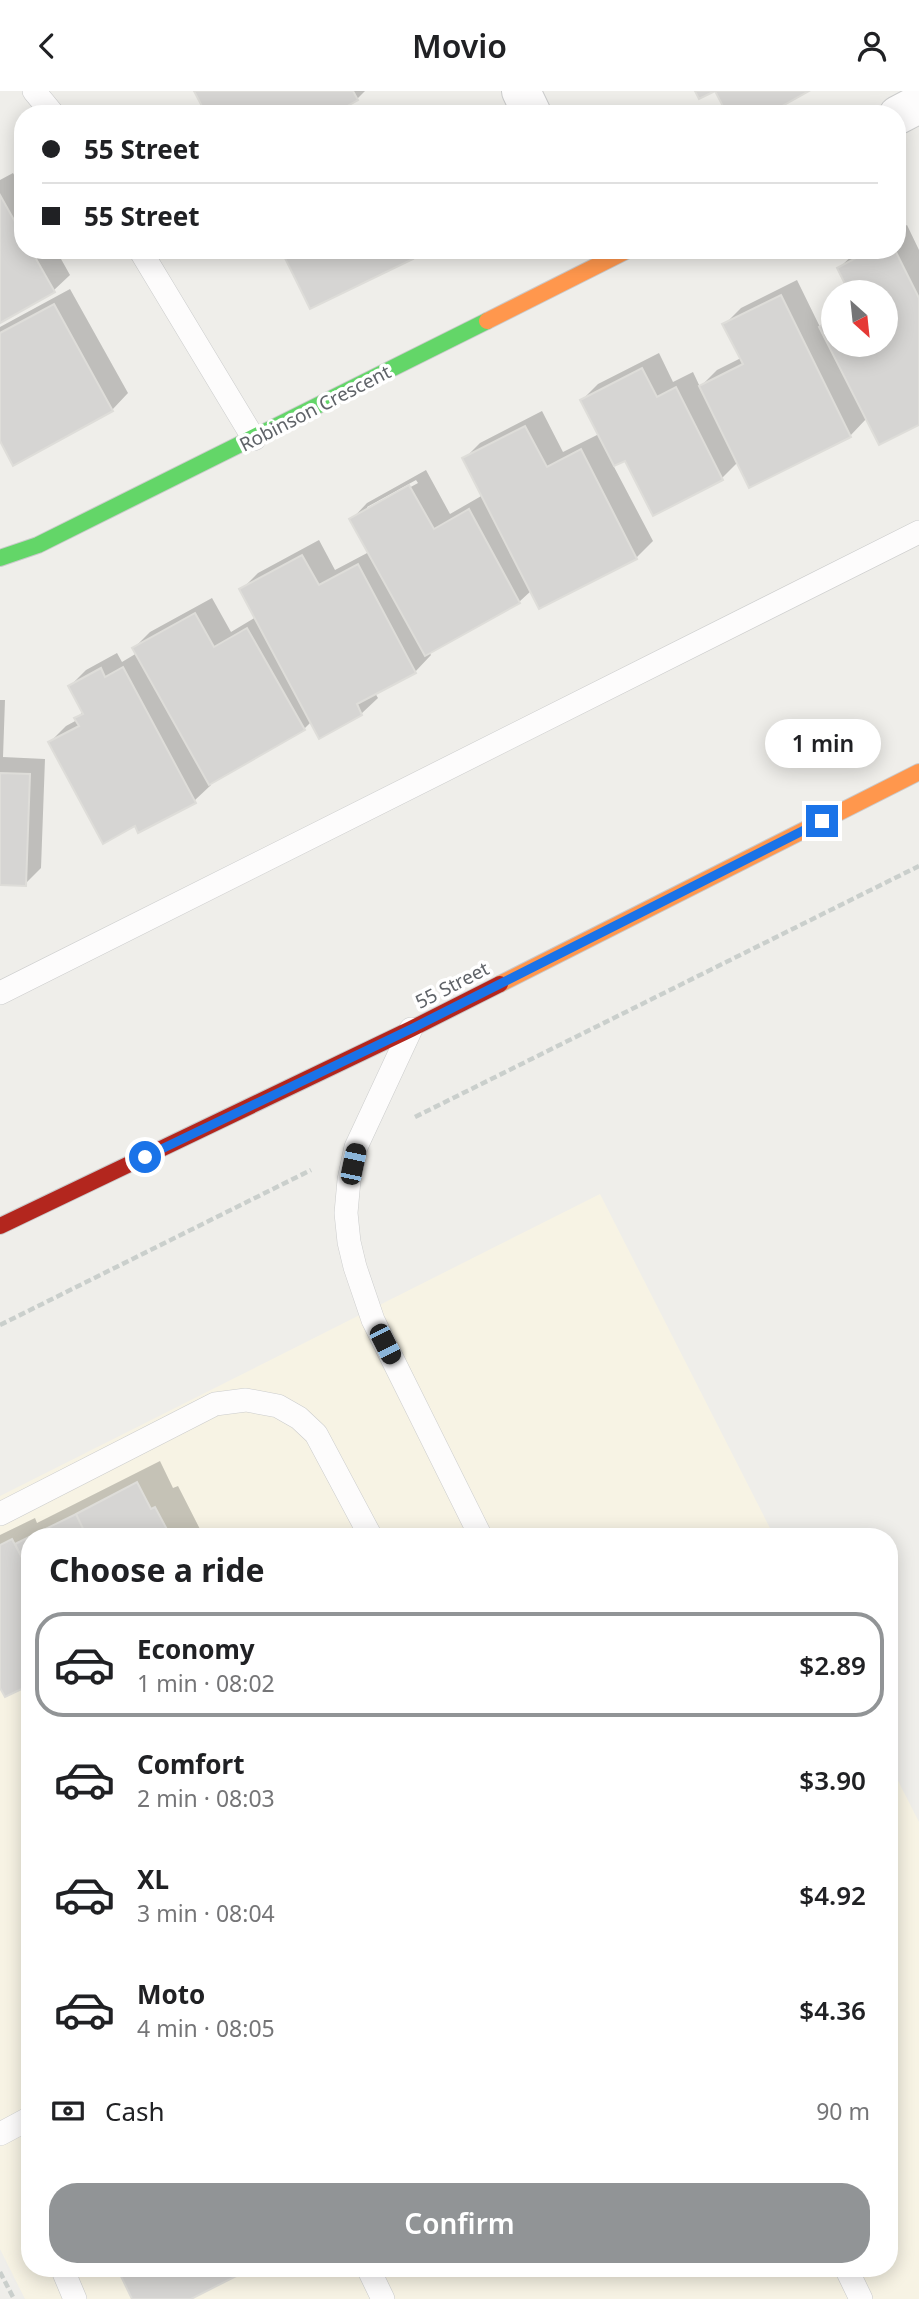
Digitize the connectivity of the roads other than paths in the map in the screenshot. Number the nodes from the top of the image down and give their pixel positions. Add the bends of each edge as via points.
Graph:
1 (34, 91) edge
2 (46, 105) edge
3 (145, 259) edge
4 (600, 259) edge
5 (254, 439) junction
6 (919, 533) edge
7 (0, 558) edge
8 (919, 772) edge
9 (0, 993) edge
10 (411, 1029) junction
11 (0, 1226) edge
12 (0, 1514) edge
13 (366, 1528) edge
14 (477, 1528) edge
15 (21, 2123) edge
16 (0, 2134) edge
17 (66, 2277) edge
18 (372, 2277) edge
19 (850, 2277) edge
20 (75, 2299) edge
21 (383, 2299) edge
22 (861, 2299) edge

1 - 2 lane
3 - 5 lane
4 - 5 main road, Robinson Crescent
5 - 7 main road, Robinson Crescent via 38,545
6 - 9 lane
8 - 10 main road, 55 Street
10 - 11 main road, 55 Street
10 - 14 lane via 356,1147 346,1213 349,1241 373,1320
12 - 13 lane via 215,1404 247,1400 278,1406 317,1434
15 - 16 lane
17 - 20 lane
18 - 21 lane
19 - 22 lane

